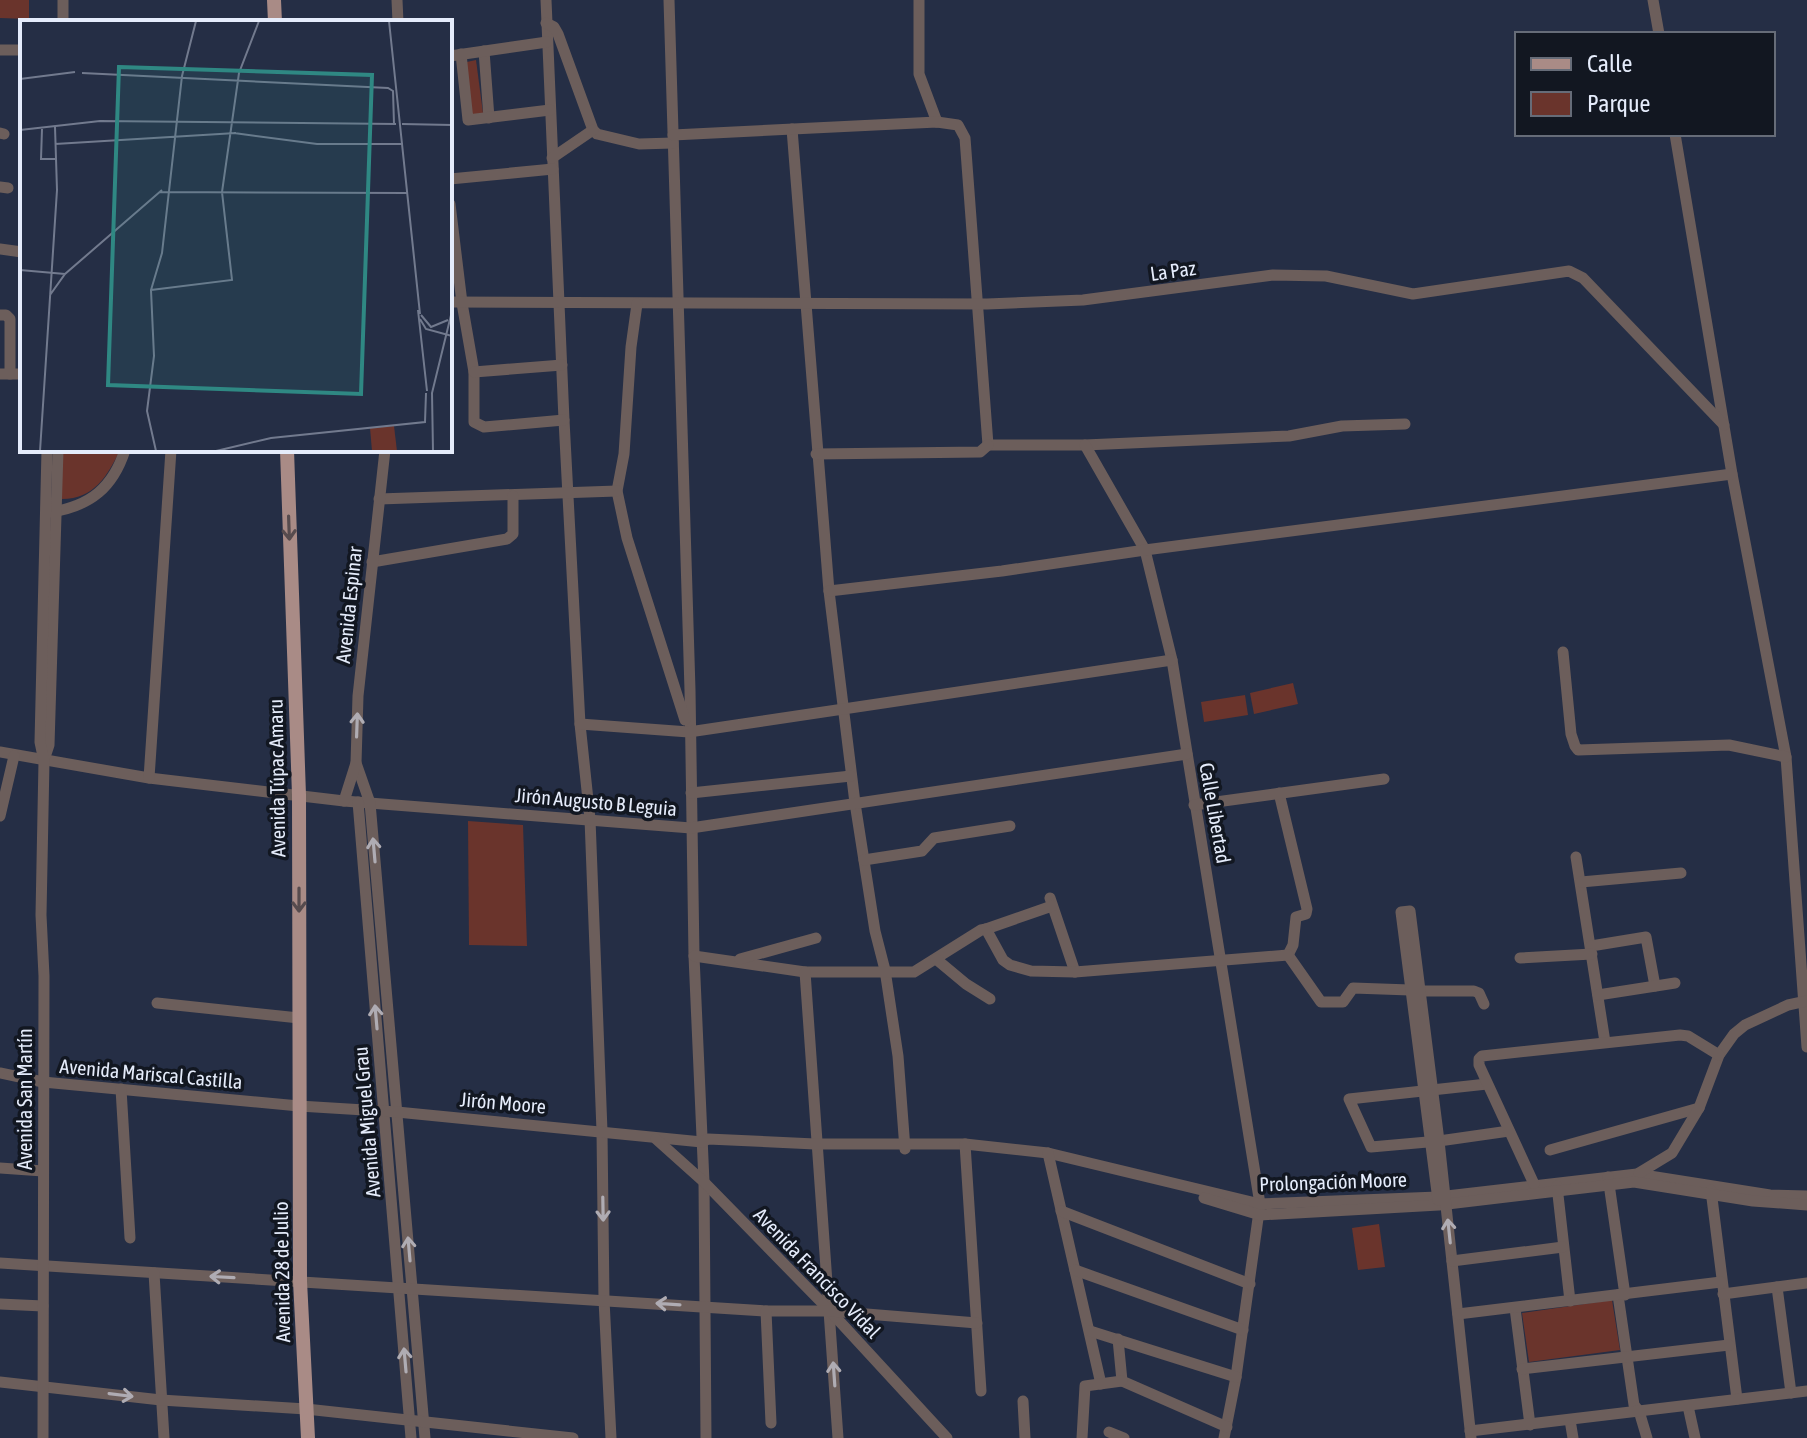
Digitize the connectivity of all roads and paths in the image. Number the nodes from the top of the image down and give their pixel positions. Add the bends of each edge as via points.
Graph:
1 (274, 0) edge
2 (397, 0) edge
3 (546, 0) edge
4 (669, 0) edge
5 (676, 0) edge
6 (919, 0) edge
7 (1653, 0) edge
8 (275, 20) edge
9 (398, 20) edge
10 (546, 23) junction
11 (1659, 32) edge
12 (547, 42) junction
13 (484, 51) junction
14 (455, 55) edge
15 (550, 110) junction
16 (489, 118) junction
17 (937, 122) junction
18 (792, 129) junction
19 (593, 130) junction
20 (1675, 136) edge
21 (675, 137) junction
22 (553, 164) junction
23 (452, 179) edge
24 (452, 237) edge
25 (0, 249) edge
26 (20, 252) edge
27 (559, 301) junction
28 (456, 303) edge
29 (681, 303) junction
30 (637, 304) junction
31 (977, 304) junction
32 (806, 306) junction
33 (4, 316) edge
34 (562, 365) junction
35 (474, 372) junction
36 (11, 374) edge
37 (564, 420) junction
38 (1405, 424) dead end
39 (1724, 425) junction
40 (988, 445) junction
41 (1085, 445) junction
42 (47, 452) edge
43 (58, 452) edge
44 (124, 452) edge
45 (171, 452) edge
46 (287, 452) edge
47 (385, 452) edge
48 (816, 454) junction
49 (1732, 474) junction
50 (617, 491) junction
51 (568, 492) junction
52 (513, 496) junction
53 (379, 499) junction
54 (51, 512) junction
55 (1145, 550) junction
56 (372, 562) junction
57 (829, 591) junction
58 (1563, 652) dead end
59 (1172, 660) junction
60 (843, 709) junction
61 (580, 724) junction
62 (689, 732) junction
63 (0, 752) edge
64 (1187, 754) junction
65 (14, 756) junction
66 (1786, 757) junction
67 (44, 761) junction
68 (356, 763) junction
69 (851, 776) junction
70 (149, 778) junction
71 (1384, 779) dead end
72 (691, 793) junction
73 (1279, 793) junction
74 (299, 795) junction
75 (344, 801) junction
76 (364, 803) junction
77 (855, 803) junction
78 (1194, 805) junction
79 (0, 816) edge
80 (590, 819) junction
81 (1010, 826) dead end
82 (691, 828) junction
83 (1576, 857) dead end
84 (864, 860) junction
85 (1681, 873) dead end
86 (1581, 882) junction
87 (1406, 911) dead end
88 (986, 929) junction
89 (816, 938) dead end
90 (1591, 950) junction
91 (1288, 955) junction
92 (694, 956) junction
93 (1520, 958) dead end
94 (936, 959) junction
95 (733, 961) junction
96 (1222, 962) junction
97 (885, 970) junction
98 (805, 972) junction
99 (1075, 972) junction
100 (1675, 983) dead end
101 (1655, 986) junction
102 (1414, 991) junction
103 (1598, 995) junction
104 (990, 999) dead end
105 (1805, 1001) edge
106 (157, 1003) dead end
107 (1484, 1004) dead end
108 (299, 1018) junction
109 (1605, 1042) junction
110 (1807, 1047) edge
111 (1719, 1055) junction
112 (0, 1073) edge
113 (43, 1082) junction
114 (1487, 1084) junction
115 (121, 1089) junction
116 (1428, 1090) junction
117 (299, 1106) junction
118 (1699, 1108) junction
119 (391, 1111) junction
120 (602, 1131) junction
121 (1509, 1131) junction
122 (655, 1138) junction
123 (1435, 1141) junction
124 (702, 1142) junction
125 (904, 1145) junction
126 (965, 1147) junction
127 (816, 1148) junction
128 (1550, 1150) dead end
129 (1049, 1156) junction
130 (0, 1168) edge
131 (43, 1171) junction
132 (1635, 1178) junction
133 (1608, 1181) junction
134 (704, 1182) junction
135 (1534, 1184) junction
136 (1557, 1186) junction
137 (1711, 1190) junction
138 (1807, 1196) edge
139 (1442, 1200) junction
140 (1807, 1205) edge
141 (1260, 1209) junction
142 (1061, 1211) junction
143 (130, 1238) dead end
144 (1563, 1247) junction
145 (1452, 1261) junction
146 (0, 1263) edge
147 (43, 1265) junction
148 (1075, 1270) junction
149 (154, 1273) junction
150 (300, 1281) junction
151 (1807, 1283) edge
152 (1250, 1284) junction
153 (399, 1287) junction
154 (1777, 1287) junction
155 (413, 1288) junction
156 (1722, 1288) junction
157 (1622, 1295) junction
158 (604, 1300) junction
159 (1570, 1301) junction
160 (0, 1304) edge
161 (43, 1306) junction
162 (705, 1307) junction
163 (1515, 1308) junction
164 (766, 1311) junction
165 (830, 1311) junction
166 (1458, 1314) junction
167 (977, 1323) junction
168 (1243, 1330) junction
169 (1090, 1331) junction
170 (1118, 1339) junction
171 (1729, 1345) junction
172 (1627, 1356) junction
173 (1522, 1369) junction
174 (1236, 1377) junction
175 (1122, 1381) junction
176 (0, 1382) edge
177 (1101, 1384) junction
178 (43, 1386) junction
179 (981, 1391) dead end
180 (1807, 1391) edge
181 (1791, 1393) junction
182 (1737, 1399) junction
183 (161, 1400) junction
184 (1023, 1401) dead end
185 (1688, 1406) junction
186 (306, 1409) junction
187 (1639, 1411) junction
188 (1570, 1420) junction
189 (410, 1422) junction
190 (424, 1423) junction
191 (771, 1423) dead end
192 (1530, 1425) junction
193 (1109, 1432) dead end
194 (1226, 1433) edge
195 (1471, 1435) edge
196 (43, 1438) edge
197 (164, 1438) edge
198 (308, 1438) edge
199 (411, 1438) edge
200 (425, 1438) edge
201 (573, 1438) edge
202 (611, 1438) edge
203 (706, 1438) edge
204 (838, 1438) edge
205 (947, 1438) edge
206 (1025, 1438) edge
207 (1082, 1438) edge
208 (1124, 1438) edge
209 (1573, 1438) edge
210 (1647, 1438) edge
211 (1695, 1438) edge

1 - 8 main road
2 - 9 street
3 - 10 street
4 - 21 street
5 - 21 street
6 - 17 street via 919,74
7 - 11 street
10 - 12 street
10 - 19 street via 558,34
12 - 13 street
12 - 15 street
13 - 14 street
13 - 16 street
14 - 16 street via 468,119
15 - 16 street
15 - 22 street
17 - 18 street
17 - 31 street via 955,123 964,135
18 - 21 street
18 - 32 street
19 - 21 street via 627,142
19 - 22 street
20 - 39 street
21 - 29 street
22 - 23 street
22 - 27 street
24 - 28 street
25 - 26 street
27 - 28 street, La Paz
27 - 30 street, La Paz
27 - 34 street
28 - 35 street
29 - 30 street, La Paz
29 - 32 street, La Paz
29 - 62 street
30 - 50 street
31 - 32 street, La Paz
31 - 39 street, La Paz via 1083,300 1273,275 1326,276 1413,294 1569,271 1583,278
31 - 40 street
32 - 48 street
33 - 36 street
34 - 35 street
34 - 37 street
35 - 37 street via 474,422 484,427
37 - 51 street
38 - 41 street via 1342,426 1289,436
39 - 49 street
40 - 41 street
40 - 48 street via 980,452
41 - 55 street, Calle Libertad
42 - 54 street, Avenida San Martín
43 - 54 street, Avenida San Martín
44 - 54 street via 104,490
45 - 70 street
46 -> 74 main road, Avenida Túpac Amaru
47 - 53 street, Avenida Espinar
48 - 57 street
49 - 55 street
49 - 66 street
50 - 51 street
50 - 62 street
51 - 52 street
51 - 61 street
52 - 53 street
52 - 56 street via 515,525 507,539
53 - 56 street, Avenida Espinar
54 - 67 street, Avenida San Martín via 40,742
55 - 57 street
55 - 59 street, Calle Libertad
68 -> 56 street, Avenida Espinar
57 - 60 street
58 - 66 street via 1571,734 1578,750 1729,745
59 - 60 street
59 - 64 street, Calle Libertad
60 - 62 street
60 - 69 street
61 - 62 street
61 - 80 street
62 - 72 street
63 - 65 street, Jirón Augusto B Leguia
64 - 77 street, Jirón Augusto B Leguia
64 - 78 street, Calle Libertad
65 - 67 street, Jirón Augusto B Leguia
65 - 79 street
66 - 105 street
67 - 70 street, Jirón Augusto B Leguia
67 - 113 street, Avenida San Martín
68 - 75 street, Avenida Espinar
68 - 76 street, Avenida Espinar
69 - 72 street
69 - 77 street
70 - 74 street, Jirón Augusto B Leguia
71 - 73 street
72 - 82 street
73 - 78 street
73 - 91 street via 1307,909 1296,917
74 - 75 street, Jirón Augusto B Leguia
74 -> 108 main road, Avenida Túpac Amaru
75 - 76 street, Jirón Augusto B Leguia
76 - 80 street, Jirón Augusto B Leguia
119 -> 76 street, Avenida Miguel Grau
77 - 82 street, Jirón Augusto B Leguia
77 - 84 street
78 - 96 street, Calle Libertad
80 - 82 street, Jirón Augusto B Leguia
80 - 120 street
81 - 84 street via 934,838 922,851
82 - 92 street
83 - 86 street
84 - 97 street
85 - 86 street
86 - 90 street
87 - 102 street
88 - 94 street
88 - 99 street via 1010,965
88 - 99 street via 1051,902
89 - 95 street
90 - 93 street
90 - 101 street via 1646,937
90 - 103 street
91 - 96 street
91 - 102 street via 1321,1002 1343,1002 1353,988
92 - 95 street
92 - 124 street
94 - 97 street via 914,972
94 - 104 street
95 - 98 street
96 - 99 street
96 - 141 street, Calle Libertad
97 - 98 street
97 - 125 street
98 - 127 street
100 - 101 street
101 - 103 street
102 - 107 street via 1474,991
102 - 116 street
103 - 109 street
105 - 110 street
105 - 111 street via 1745,1025
106 - 108 street
108 - 117 main road, Avenida Túpac Amaru
109 - 111 street via 1680,1035
109 - 114 street via 1482,1056 1479,1065
111 - 118 street
112 - 113 street, Avenida Mariscal Castilla
113 - 115 street, Avenida Mariscal Castilla
113 - 131 street, Avenida San Martín
114 - 116 street
114 - 121 street
115 - 117 street, Avenida Mariscal Castilla
115 - 143 street
116 - 123 street
116 - 123 street via 1349,1099 1371,1147
117 - 119 street, Jirón Moore
117 - 150 main road, Avenida 28 de Julio
118 - 128 street
118 - 132 street via 1669,1157
119 - 120 street, Jirón Moore
119 - 153 street, Avenida Miguel Grau
155 -> 119 street, Avenida Miguel Grau
120 - 122 street, Jirón Moore
120 -> 158 street
121 - 123 street
121 - 135 street
122 - 124 street, Jirón Moore
122 - 134 street, Avenida Francisco Vidal
123 - 139 street
124 - 127 street, Jirón Moore
124 - 134 street
125 - 126 street, Prolongación Moore
125 - 127 street, Prolongación Moore
126 - 129 street, Prolongación Moore
126 - 167 street
127 - 165 street
129 - 141 street, Prolongación Moore
129 - 142 street
130 - 131 street
131 - 147 street, Avenida San Martín
132 - 133 street, Prolongación Moore
132 - 137 street, Prolongación Moore
133 - 136 street, Prolongación Moore
133 - 157 street
134 - 162 street
134 - 165 street, Avenida Francisco Vidal
135 - 136 street, Prolongación Moore
135 - 139 street, Prolongación Moore
136 - 139 street, Prolongación Moore
136 - 144 street
137 - 138 street, Prolongación Moore
137 - 140 street, Prolongación Moore via 1753,1201
137 - 156 street
139 - 141 street, Prolongación Moore
145 -> 139 street
141 - 152 street, Calle Libertad
142 - 148 street
142 - 152 street
144 - 145 street
144 - 159 street
145 - 166 street
146 - 147 street
147 - 149 street
147 - 161 street, Avenida San Martín
148 - 168 street
148 - 169 street
150 -> 149 street
149 - 183 street
150 - 153 street
150 - 186 main road, Avenida 28 de Julio
151 - 154 street
152 - 168 street, Calle Libertad
153 - 155 street
189 -> 153 street, Avenida Miguel Grau
154 - 156 street
154 - 181 street
155 - 158 street
155 - 190 street, Avenida Miguel Grau
156 - 157 street
156 - 171 street
157 - 159 street
157 - 172 street
162 -> 158 street
158 - 202 street
159 - 163 street
160 - 161 street
161 - 178 street, Avenida San Martín
162 - 164 street
162 - 203 street
163 - 166 street
163 - 173 street
164 - 165 street
164 - 191 street
165 - 167 street
204 -> 165 street
165 - 205 street, Avenida Francisco Vidal
166 - 195 street
167 - 179 street
168 - 174 street, Calle Libertad
169 - 170 street
169 - 177 street
170 - 174 street
170 - 175 street
171 - 172 street
171 - 182 street
172 - 173 street
172 - 187 street
173 - 192 street
174 - 194 street, Calle Libertad
175 - 177 street
175 - 194 street
176 - 178 street
177 - 207 street via 1085,1386
178 -> 183 street
178 - 196 street, Avenida San Martín
180 - 181 street
181 - 182 street
182 - 185 street
183 - 186 street
183 - 197 street
184 - 206 street
185 - 187 street
185 - 211 street
186 - 189 street
186 - 198 main road, Avenida 28 de Julio
187 - 188 street
187 - 210 street
188 - 192 street
188 - 209 street
189 - 190 street
189 - 199 street, Avenida Miguel Grau
190 - 200 street, Avenida Miguel Grau
190 - 201 street
192 - 195 street
193 - 208 street

